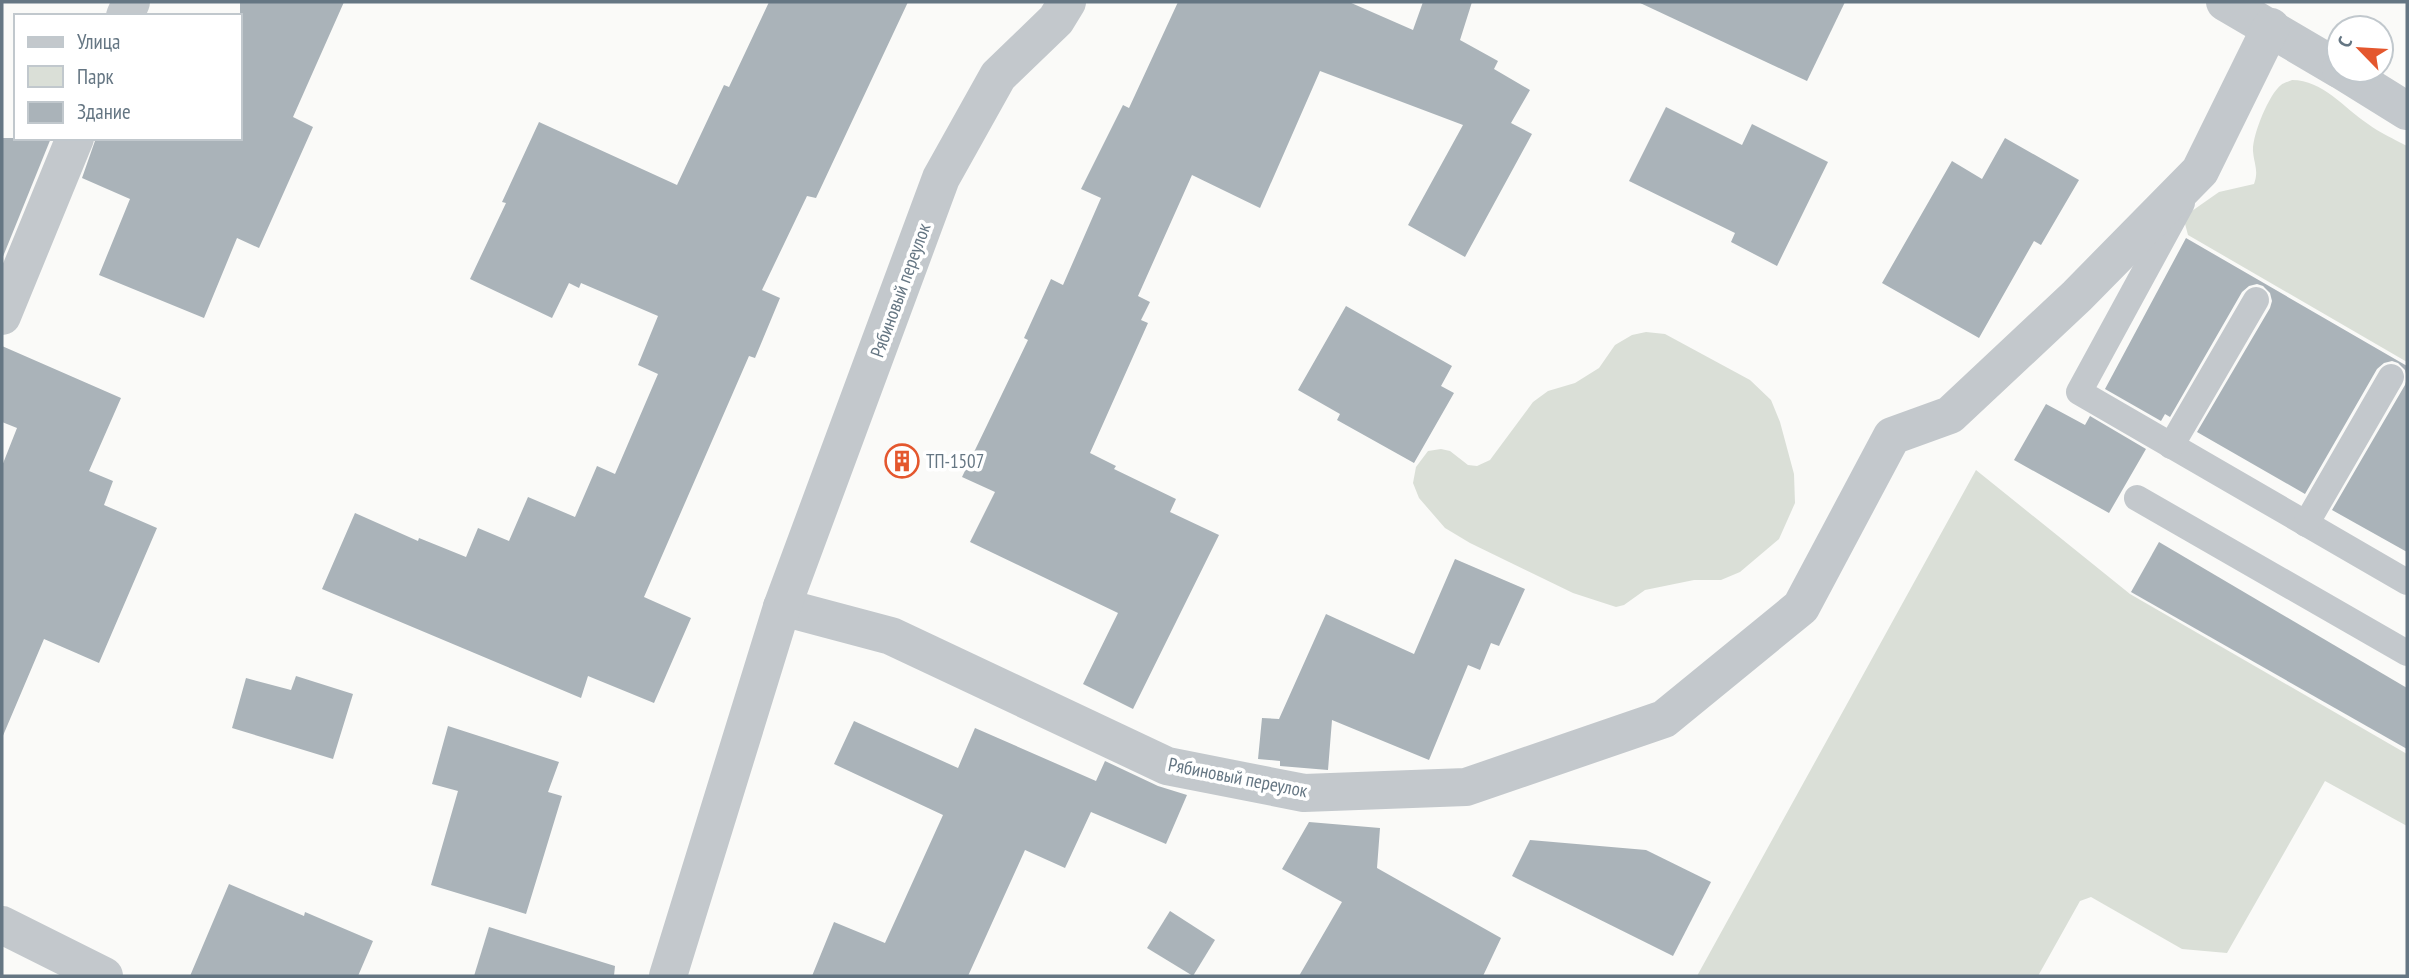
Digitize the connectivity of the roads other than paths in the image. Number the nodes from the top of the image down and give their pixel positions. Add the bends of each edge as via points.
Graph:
1 (1067, 2) edge
2 (2225, 2) edge
3 (2271, 27) junction
4 (2325, 60) edge
5 (2364, 84) edge
6 (2407, 111) edge
7 (74, 140) edge
8 (2200, 170) junction
9 (2256, 300) dead end
10 (2, 316) edge
11 (2391, 377) dead end
12 (2171, 446) junction
13 (2137, 498) dead end
14 (2306, 524) junction
15 (2407, 582) edge
16 (782, 607) junction
17 (2407, 653) edge
18 (2, 925) edge
19 (104, 976) edge
20 (668, 976) edge

1 - 16 street, Рябиновый переулок via 1056,20 998,76 941,178
2 - 3 street
3 - 4 street
3 - 8 street
5 - 6 street
7 - 10 street
8 - 12 lane via 2078,392
8 - 16 street, Рябиновый переулок via 2077,296 1950,415 1892,436 1801,607 1664,719 1466,787 1304,793 1167,766 891,636
9 - 12 lane
11 - 14 lane
12 - 14 lane
13 - 17 lane
14 - 15 lane
16 - 20 street, Рябиновый переулок
18 - 19 street

